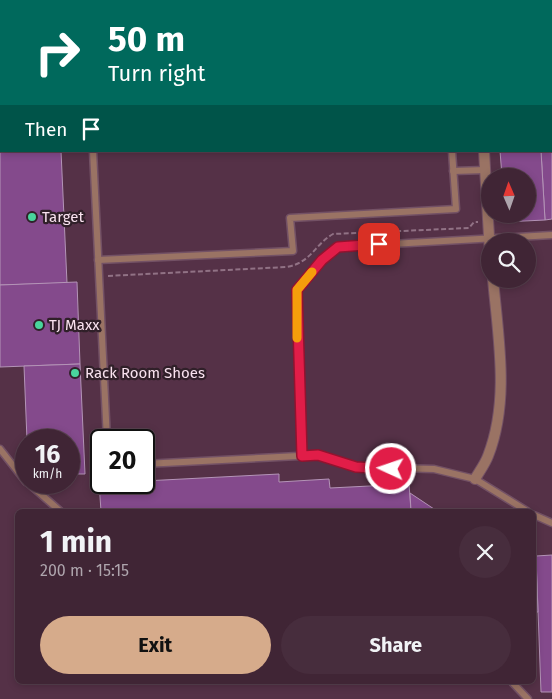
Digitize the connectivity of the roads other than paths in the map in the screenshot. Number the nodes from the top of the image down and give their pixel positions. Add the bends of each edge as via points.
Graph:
1 (93, 152) edge
2 (452, 152) edge
3 (484, 152) edge
4 (485, 168) edge
5 (481, 170) edge
6 (453, 171) junction
7 (552, 235) edge
8 (536, 236) edge
9 (481, 239) edge
10 (98, 260) junction
11 (494, 288) edge
12 (106, 429) edge
13 (0, 449) edge
14 (302, 456) junction
15 (155, 463) edge
16 (15, 467) edge
17 (475, 479) junction
18 (41, 494) edge
19 (58, 509) edge
20 (524, 509) edge
21 (536, 515) edge
22 (552, 523) edge
23 (514, 684) edge
24 (528, 699) edge

1 - 10 lane
2 - 6 lane
3 - 4 street
5 - 6 lane
6 - 10 lane via 456,209 290,218 293,251
7 - 8 lane
9 - 14 lane via 338,247 322,260 297,290
10 - 12 lane
11 - 17 street via 501,368 498,420 488,457
13 - 16 lane
14 - 15 lane
14 - 17 lane via 318,455 356,467 434,469
17 - 20 lane
18 - 19 lane
21 - 22 lane
23 - 24 lane

